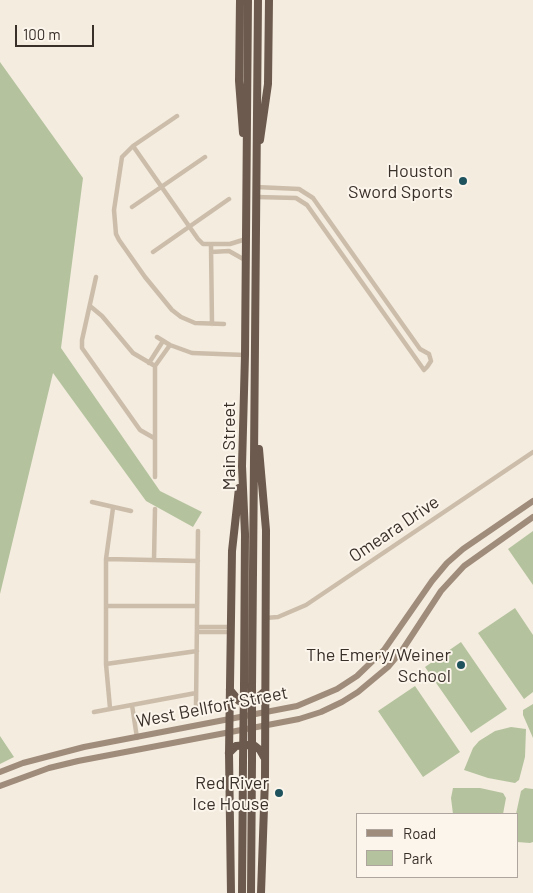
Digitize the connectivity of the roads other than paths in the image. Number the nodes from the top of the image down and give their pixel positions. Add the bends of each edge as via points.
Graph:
1 (240, 0) edge
2 (248, 0) edge
3 (258, 0) edge
4 (269, 0) edge
5 (177, 116) dead end
6 (133, 146) junction
7 (204, 157) dead end
8 (256, 174) junction
9 (247, 185) junction
10 (161, 187) junction
11 (256, 187) junction
12 (256, 197) junction
13 (228, 199) dead end
14 (132, 207) dead end
15 (323, 211) junction
16 (316, 216) junction
17 (189, 227) junction
18 (246, 239) junction
19 (224, 244) junction
20 (211, 245) junction
21 (225, 251) junction
22 (152, 252) dead end
23 (211, 252) junction
24 (245, 260) junction
25 (96, 277) dead end
26 (370, 279) junction
27 (363, 284) junction
28 (90, 306) junction
29 (212, 324) junction
30 (224, 324) dead end
31 (157, 337) dead end
32 (413, 338) junction
33 (163, 341) junction
34 (405, 344) junction
35 (170, 345) junction
36 (245, 355) junction
37 (149, 364) junction
38 (155, 366) junction
39 (255, 400) junction
40 (154, 438) junction
41 (533, 452) edge
42 (242, 466) junction
43 (155, 477) dead end
44 (533, 501) edge
45 (92, 502) dead end
46 (112, 508) junction
47 (155, 509) dead end
48 (131, 511) dead end
49 (533, 517) edge
50 (198, 532) dead end
51 (470, 544) junction
52 (478, 556) junction
53 (106, 559) junction
54 (154, 560) junction
55 (198, 561) junction
56 (106, 606) junction
57 (197, 606) junction
58 (265, 618) junction
59 (407, 618) junction
60 (418, 625) junction
61 (197, 630) junction
62 (231, 630) junction
63 (197, 651) junction
64 (106, 664) junction
65 (351, 680) junction
66 (230, 690) junction
67 (264, 692) junction
68 (358, 692) junction
69 (196, 693) junction
70 (132, 705) junction
71 (196, 706) dead end
72 (110, 708) junction
73 (94, 712) dead end
74 (264, 713) junction
75 (230, 718) junction
76 (264, 727) junction
77 (230, 732) junction
78 (137, 738) junction
79 (139, 750) junction
80 (229, 753) junction
81 (46, 756) junction
82 (264, 759) junction
83 (49, 768) junction
84 (0, 772) edge
85 (0, 786) edge
86 (231, 893) edge
87 (242, 893) edge
88 (251, 893) edge
89 (261, 893) edge

1 - 9 highway via 238,81
2 - 9 highway, Main Street
3 - 8 highway, Main Street
4 - 8 highway via 268,84
5 - 6 street
6 - 10 street
6 - 29 street via 122,157 114,210 119,240 172,310 188,321
7 - 10 street
8 - 11 highway, Main Street
9 - 18 highway, Main Street
10 - 14 street
10 - 17 street
11 - 12 highway, Main Street
11 - 15 street via 300,189
12 - 16 street via 296,198
12 - 39 highway, Main Street
13 - 17 street
15 - 16 street
15 - 26 street
16 - 27 street
17 - 20 street via 203,244
17 - 22 street
18 - 19 street
18 - 24 highway, Main Street
19 - 20 street
19 - 21 street
20 - 23 street
21 - 23 street
21 - 24 street
23 - 29 street
24 - 36 highway, Main Street
25 - 28 street
26 - 27 street
26 - 32 street
27 - 34 street
28 - 37 street via 133,353
28 - 40 street via 82,348 140,430
29 - 30 street
31 - 33 street
32 - 34 street
32 - 34 street via 431,358 424,370
33 - 35 street
33 - 37 street
35 - 36 street via 200,354
35 - 38 street
36 - 42 highway, Main Street
37 - 38 street
38 - 40 street
39 - 58 highway via 266,530
39 - 88 highway, Main Street, bridge
40 - 43 street
41 - 58 street, Omeara Drive via 306,605 278,617
42 - 62 highway via 232,551
42 - 87 highway, Main Street, bridge via 245,534
44 - 51 main road, West Bellfort Street
45 - 46 street
46 - 48 street
46 - 53 street
47 - 54 street
49 - 52 main road, West Bellfort Street
50 - 55 street
51 - 52 main road
51 - 59 main road, West Bellfort Street via 432,580
52 - 60 main road, West Bellfort Street via 452,578
53 - 54 street
53 - 56 street
54 - 55 street
55 - 57 street
56 - 57 street
56 - 64 street
57 - 61 street
58 - 67 highway
59 - 60 main road
59 - 65 main road, West Bellfort Street via 384,650
60 - 68 main road, West Bellfort Street via 388,666
61 - 62 street
61 - 63 street
62 - 66 highway
63 - 64 street
63 - 69 street
64 - 72 street
65 - 68 main road
65 - 74 main road, West Bellfort Street via 316,699
66 - 67 highway via 239,701 255,700
66 - 75 highway
67 - 74 highway
68 - 76 main road, West Bellfort Street via 321,712
69 - 70 street
69 - 71 street
70 - 72 street
70 - 78 street
72 - 73 street
74 - 75 main road, West Bellfort Street
74 - 76 highway
75 - 77 highway
75 - 78 main road, West Bellfort Street
76 - 77 main road, West Bellfort Street
76 - 82 highway
77 - 79 main road, West Bellfort Street
77 - 80 highway
78 - 79 main road
78 - 81 main road, West Bellfort Street
79 - 83 main road, West Bellfort Street
80 - 82 highway via 236,746 255,746
80 - 86 highway
81 - 83 main road
81 - 84 main road, West Bellfort Street
82 - 89 highway
83 - 85 main road, West Bellfort Street

